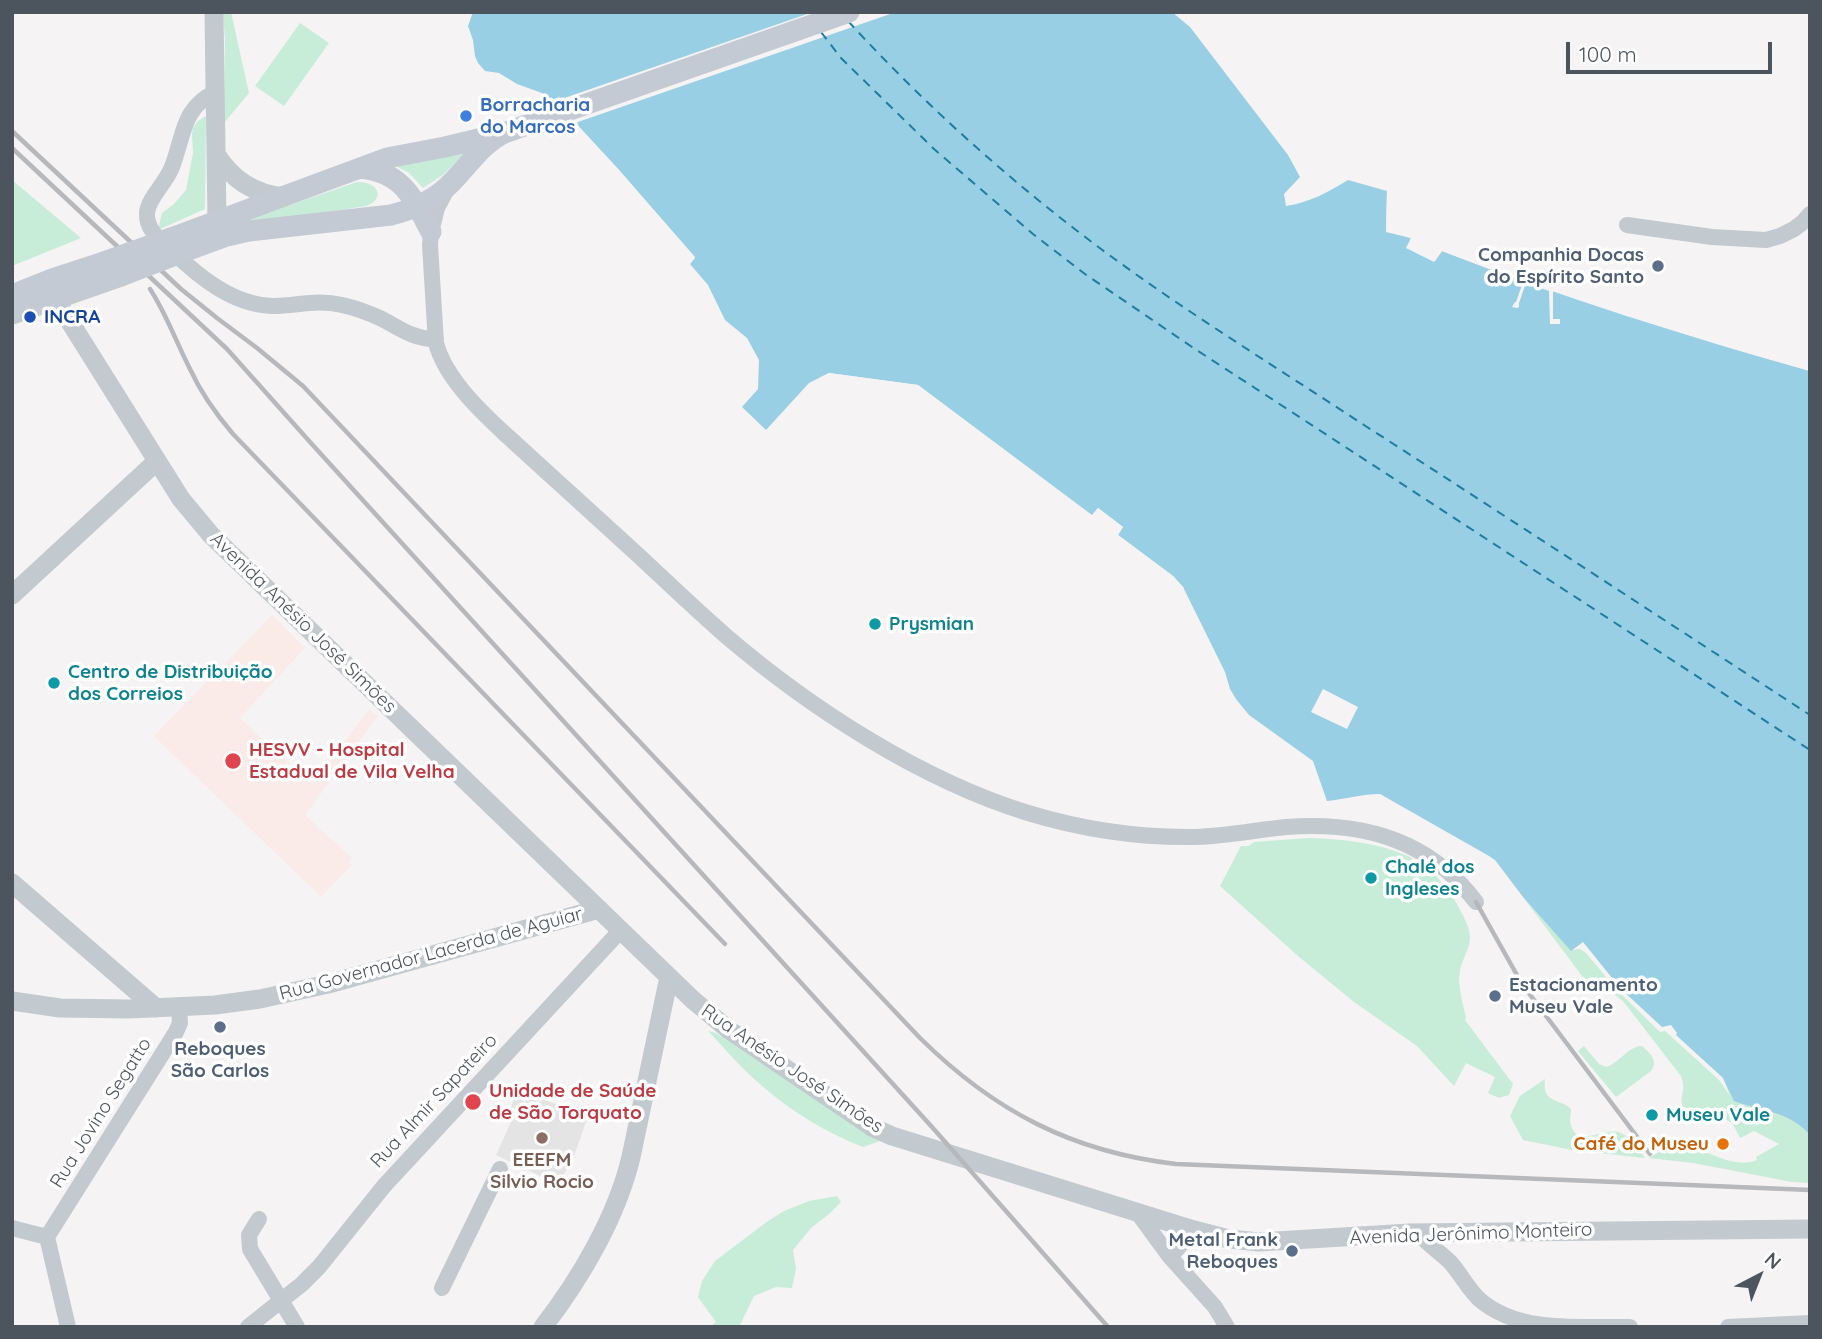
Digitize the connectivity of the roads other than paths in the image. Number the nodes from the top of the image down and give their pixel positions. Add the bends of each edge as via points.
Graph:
1 (214, 12) edge
2 (849, 12) edge
3 (216, 92) junction
4 (504, 133) junction
5 (216, 154) junction
6 (360, 168) junction
7 (452, 183) junction
8 (284, 197) junction
9 (418, 207) junction
10 (1810, 214) edge
11 (217, 221) junction
12 (1627, 225) dead end
13 (431, 232) junction
14 (178, 245) junction
15 (12, 295) edge
16 (55, 298) junction
17 (12, 314) edge
18 (436, 339) junction
19 (157, 461) junction
20 (12, 595) edge
21 (12, 883) edge
22 (1476, 902) dead end
23 (599, 909) junction
24 (621, 930) junction
25 (669, 977) junction
26 (12, 1001) edge
27 (180, 1007) junction
28 (156, 1008) junction
29 (500, 1169) dead end
30 (1137, 1212) junction
31 (259, 1219) dead end
32 (12, 1227) edge
33 (1810, 1229) edge
34 (1194, 1230) junction
35 (1418, 1233) junction
36 (47, 1237) junction
37 (1170, 1257) junction
38 (442, 1288) dead end
39 (281, 1300) junction
40 (1810, 1323) edge
41 (68, 1327) edge
42 (248, 1327) edge
43 (297, 1327) edge
44 (544, 1327) edge
45 (1227, 1327) edge
46 (1630, 1327) edge
47 (1728, 1327) edge

1 - 3 street
2 - 4 main road
3 - 5 street
3 - 18 street via 190,111 168,176 149,203 147,217 154,235 202,277 241,300 272,306 333,303 364,311 420,338
4 - 6 main road
4 - 7 main road via 488,143
5 - 8 street via 243,184
5 - 11 street
6 - 8 main road
6 - 9 main road via 395,179
7 - 9 main road
7 - 13 street via 437,208
8 - 11 main road
9 - 13 main road
9 - 14 main road via 391,215 248,231
10 - 12 street via 1780,236 1752,241
11 - 14 main road
13 - 18 street
14 - 15 main road, bridge via 104,262
14 - 16 main road, bridge via 121,276
16 - 17 main road
16 - 19 street, Avenida Anésio José Simões
18 - 22 street via 449,372 494,424 726,636 831,715 925,770 1026,813 1100,830 1195,837 1306,826 1380,834 1429,856
19 - 20 street
19 - 23 street, Avenida Anésio José Simões via 189,511 211,535
21 - 28 street
23 - 24 street, Rua Anésio José Simões
23 - 27 street, Rua Governador Lacerda de Aguiar via 306,990
24 - 25 street, Rua Anésio José Simões
24 - 39 street, Rua Almir Sapateiro via 384,1186 319,1267
25 - 30 street, Rua Anésio José Simões via 729,1030 882,1132
25 - 44 street via 623,1186 583,1269
26 - 28 street, Rua Governador Lacerda de Aguiar via 60,1007
27 - 28 street, Rua Governador Lacerda de Aguiar
27 - 36 street, Rua Jovino Segatto via 176,1032
29 - 38 street
30 - 34 street, Avenida Jerônimo Monteiro
30 - 37 street
31 - 39 street via 249,1236 250,1249
32 - 36 street
33 - 35 street, Avenida Jerônimo Monteiro
34 - 35 street, Avenida Jerônimo Monteiro via 1259,1242
34 - 37 street
35 - 46 street via 1451,1263 1479,1299 1499,1313 1547,1325
36 - 41 street
37 - 45 street
39 - 42 street, Rua Almir Sapateiro
39 - 43 street
40 - 47 street

